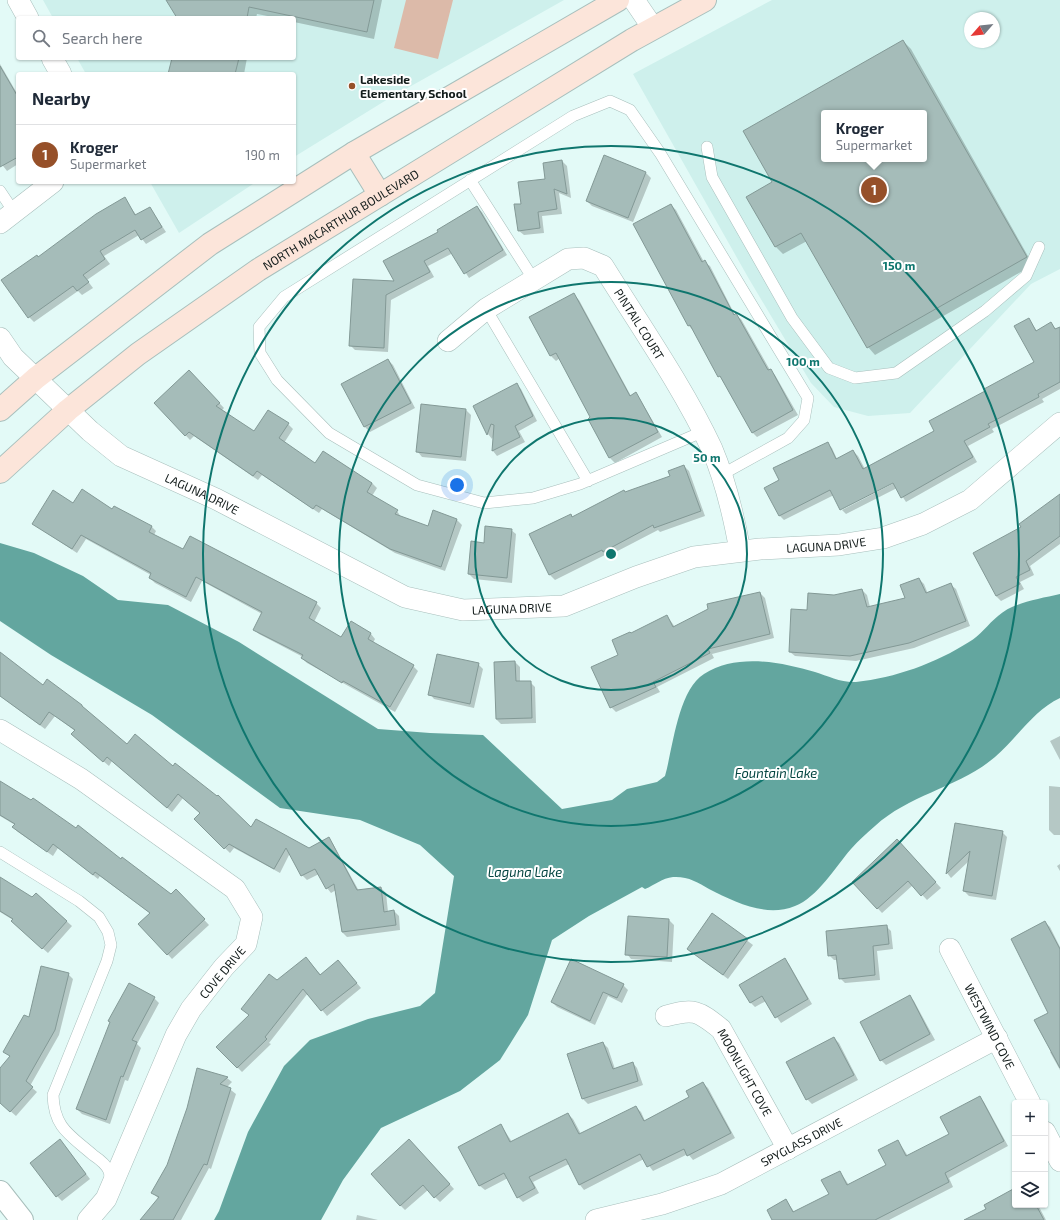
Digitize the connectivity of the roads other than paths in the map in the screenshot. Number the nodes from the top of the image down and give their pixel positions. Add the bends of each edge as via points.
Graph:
1 (18, 0) edge
2 (618, 0) edge
3 (634, 0) edge
4 (704, 0) edge
5 (27, 16) edge
6 (653, 28) junction
7 (53, 60) edge
8 (60, 72) edge
9 (707, 147) dead end
10 (354, 153) junction
11 (470, 180) junction
12 (50, 184) edge
13 (0, 191) edge
14 (380, 195) junction
15 (7, 218) edge
16 (1039, 248) dead end
17 (534, 280) junction
18 (486, 309) junction
19 (0, 338) edge
20 (448, 341) dead end
21 (36, 378) junction
22 (0, 410) edge
23 (68, 410) junction
24 (1060, 423) edge
25 (702, 432) junction
26 (0, 472) edge
27 (721, 475) junction
28 (588, 481) junction
29 (740, 551) junction
30 (0, 730) edge
31 (0, 852) edge
32 (950, 950) dead end
33 (666, 1016) dead end
34 (997, 1038) junction
35 (1028, 1100) edge
36 (1047, 1136) edge
37 (788, 1149) junction
38 (1060, 1161) edge
39 (112, 1186) junction
40 (0, 1192) edge
41 (22, 1220) edge
42 (88, 1220) edge
43 (596, 1220) edge

1 - 5 street
2 - 10 main road
3 - 6 street
4 - 6 main road, NORTH MACARTHUR BOULEVARD
6 - 14 main road, NORTH MACARTHUR BOULEVARD
7 - 8 street
9 - 16 lane via 712,177 792,318 829,368 855,378 896,373 985,311 1026,276
10 - 14 main road
10 - 21 main road via 210,244
11 - 17 lane
11 - 27 lane via 573,116 610,101 630,110 660,153 808,398 804,420 788,438
11 - 28 lane via 284,296 259,327 260,353 277,380 329,433 417,485 484,503 533,498
12 - 15 street
13 - 15 lane
14 - 23 main road, NORTH MACARTHUR BOULEVARD via 258,270 138,354
17 - 18 street, PINTAIL COURT
17 - 25 street, PINTAIL COURT via 568,259 584,258 603,266
18 - 20 street, PINTAIL COURT
18 - 28 lane
19 - 21 street, LAGUNA DRIVE via 13,357
21 - 22 main road
21 - 23 street, LAGUNA DRIVE
23 - 26 main road, NORTH MACARTHUR BOULEVARD
23 - 29 street, LAGUNA DRIVE via 121,456 216,499 405,597 463,610 564,606 694,557
24 - 29 street, LAGUNA DRIVE via 970,500 923,524 883,538 839,545
25 - 27 street, PINTAIL COURT via 712,449
25 - 28 lane
27 - 29 street, PINTAIL COURT via 732,505
30 - 39 street, COVE DRIVE via 81,779 234,889 252,917 246,944 224,966 191,1009 176,1035
31 - 39 lane via 79,901 99,917 108,932 111,945 107,961 53,1095 58,1122 108,1170
32 - 34 street, WESTWIND COVE
33 - 37 street, MOONLIGHT COVE via 686,1010 704,1016 721,1029
34 - 35 street, WESTWIND COVE
34 - 37 street, SPYGLASS DRIVE
36 - 38 street
37 - 43 street, SPYGLASS DRIVE via 721,1184 662,1204
39 - 42 street, COVE DRIVE via 106,1199
40 - 41 street

